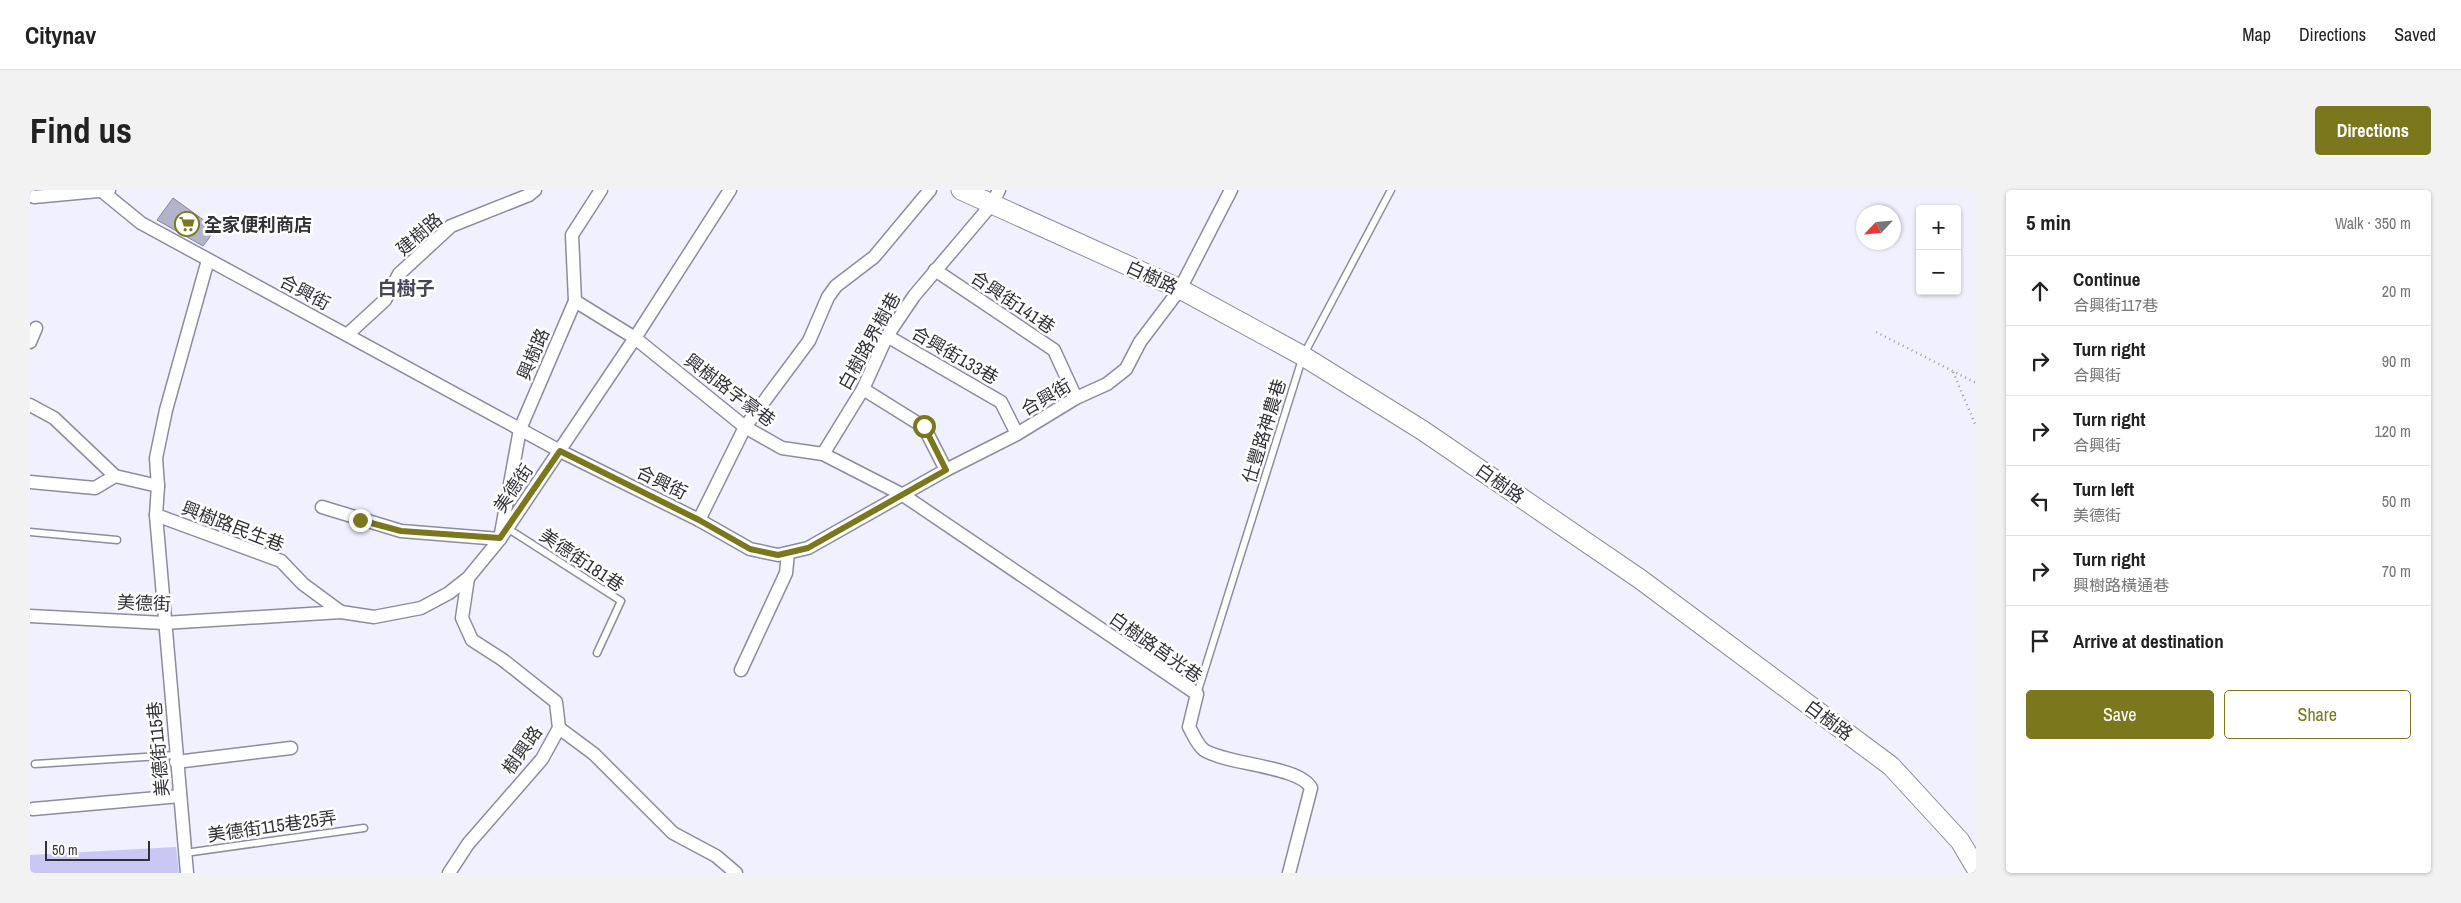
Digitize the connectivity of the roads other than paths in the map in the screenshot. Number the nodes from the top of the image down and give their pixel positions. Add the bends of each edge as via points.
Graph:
1 (535, 190) edge
2 (601, 190) edge
3 (730, 190) edge
4 (930, 190) edge
5 (961, 190) edge
6 (1231, 190) edge
7 (1391, 190) edge
8 (106, 191) edge
9 (30, 195) edge
10 (995, 197) edge
11 (208, 260) junction
12 (935, 270) junction
13 (1180, 289) junction
14 (575, 301) junction
15 (36, 328) dead end
16 (348, 334) junction
17 (887, 336) junction
18 (635, 338) junction
19 (30, 342) edge
20 (1303, 356) junction
21 (863, 388) junction
22 (1076, 398) junction
23 (30, 405) edge
24 (745, 427) junction
25 (520, 429) junction
26 (1017, 434) junction
27 (560, 451) junction
28 (822, 454) junction
29 (946, 470) junction
30 (115, 476) junction
31 (30, 482) edge
32 (158, 486) junction
33 (903, 495) junction
34 (322, 507) dead end
35 (156, 515) junction
36 (699, 520) junction
37 (30, 532) edge
38 (504, 533) junction
39 (117, 540) dead end
40 (788, 553) junction
41 (468, 578) junction
42 (341, 612) junction
43 (30, 616) edge
44 (164, 623) junction
45 (597, 653) dead end
46 (741, 670) dead end
47 (1197, 694) junction
48 (559, 728) junction
49 (290, 748) dead end
50 (176, 758) junction
51 (35, 764) dead end
52 (180, 796) junction
53 (33, 809) dead end
54 (364, 828) dead end
55 (185, 853) junction
56 (1976, 868) edge
57 (187, 873) edge
58 (448, 873) edge
59 (736, 873) edge
60 (1289, 873) edge

1 - 16 street, 建樹路 via 451,226 399,274 385,300
2 - 14 street, 興樹路 via 572,235
3 - 18 street, 美德街
4 - 24 street via 874,257 836,286 809,341
5 - 10 street, 白樹路
6 - 13 street, 合興街
7 - 20 lane, 仕豐路神農巷
8 - 9 street
8 - 11 street, 合興街 via 141,223
10 - 12 street, 白樹路界樹巷
10 - 13 street, 白樹路
11 - 16 street, 合興街
11 - 32 street, 美德街115巷 via 166,410 156,458
12 - 17 street, 白樹路界樹巷
12 - 22 street, 合興街141巷 via 1054,350
13 - 20 street, 白樹路
13 - 22 street, 合興街 via 1140,342 1126,370 1108,384
14 - 18 street, 興樹路字豪巷
14 - 25 street, 興樹路
15 - 19 street
16 - 25 street, 合興街
17 - 21 street, 白樹路界樹巷
17 - 26 street, 合興街133巷 via 1001,402
18 - 24 street, 興樹路字豪巷
18 - 27 street, 美德街
20 - 47 lane, 仕豐路神農巷
20 - 56 street, 白樹路 via 1422,430 1640,579 1891,766 1960,841
21 - 28 street, 白樹路界樹巷
21 - 29 street via 924,426
22 - 26 street, 合興街
23 - 30 street via 54,418
24 - 28 street, 興樹路字豪巷 via 782,448
24 - 36 street
25 - 27 street, 合興街
25 - 38 street, 興樹路
26 - 29 street, 合興街
27 - 36 street, 合興街
27 - 38 street, 美德街
28 - 33 street, 興樹路字豪巷
29 - 33 street, 合興街
30 - 31 street via 95,488
30 - 32 street
32 - 35 street, 美德街115巷
33 - 40 street, 合興街 via 808,548
33 - 47 street, 白樹路莒光巷
34 - 38 street via 401,531
35 - 42 street, 興樹路民生巷 via 281,561 303,584
35 - 44 street, 美德街115巷
36 - 40 street, 合興街 via 750,549 778,555
37 - 39 lane
38 - 41 street, 美德街
38 - 45 lane, 美德街181巷 via 621,601
40 - 46 street via 786,573
41 - 42 street, 美德街 via 421,608 374,617
41 - 48 street, 樹興路 via 462,618 472,640 556,702
42 - 44 street, 美德街
43 - 44 street, 美德街
44 - 50 street, 美德街115巷
47 - 60 street, 白樹路莒光巷 via 1189,727 1202,749 1228,760 1296,775 1308,781 1311,788
48 - 58 street, 樹興路 via 542,759 468,844
48 - 59 street via 594,754 673,833 716,856
49 - 50 street
50 - 51 lane
50 - 52 street, 美德街115巷
52 - 53 street
52 - 55 street, 美德街115巷
54 - 55 lane, 美德街115巷25弄
55 - 57 street, 美德街115巷

